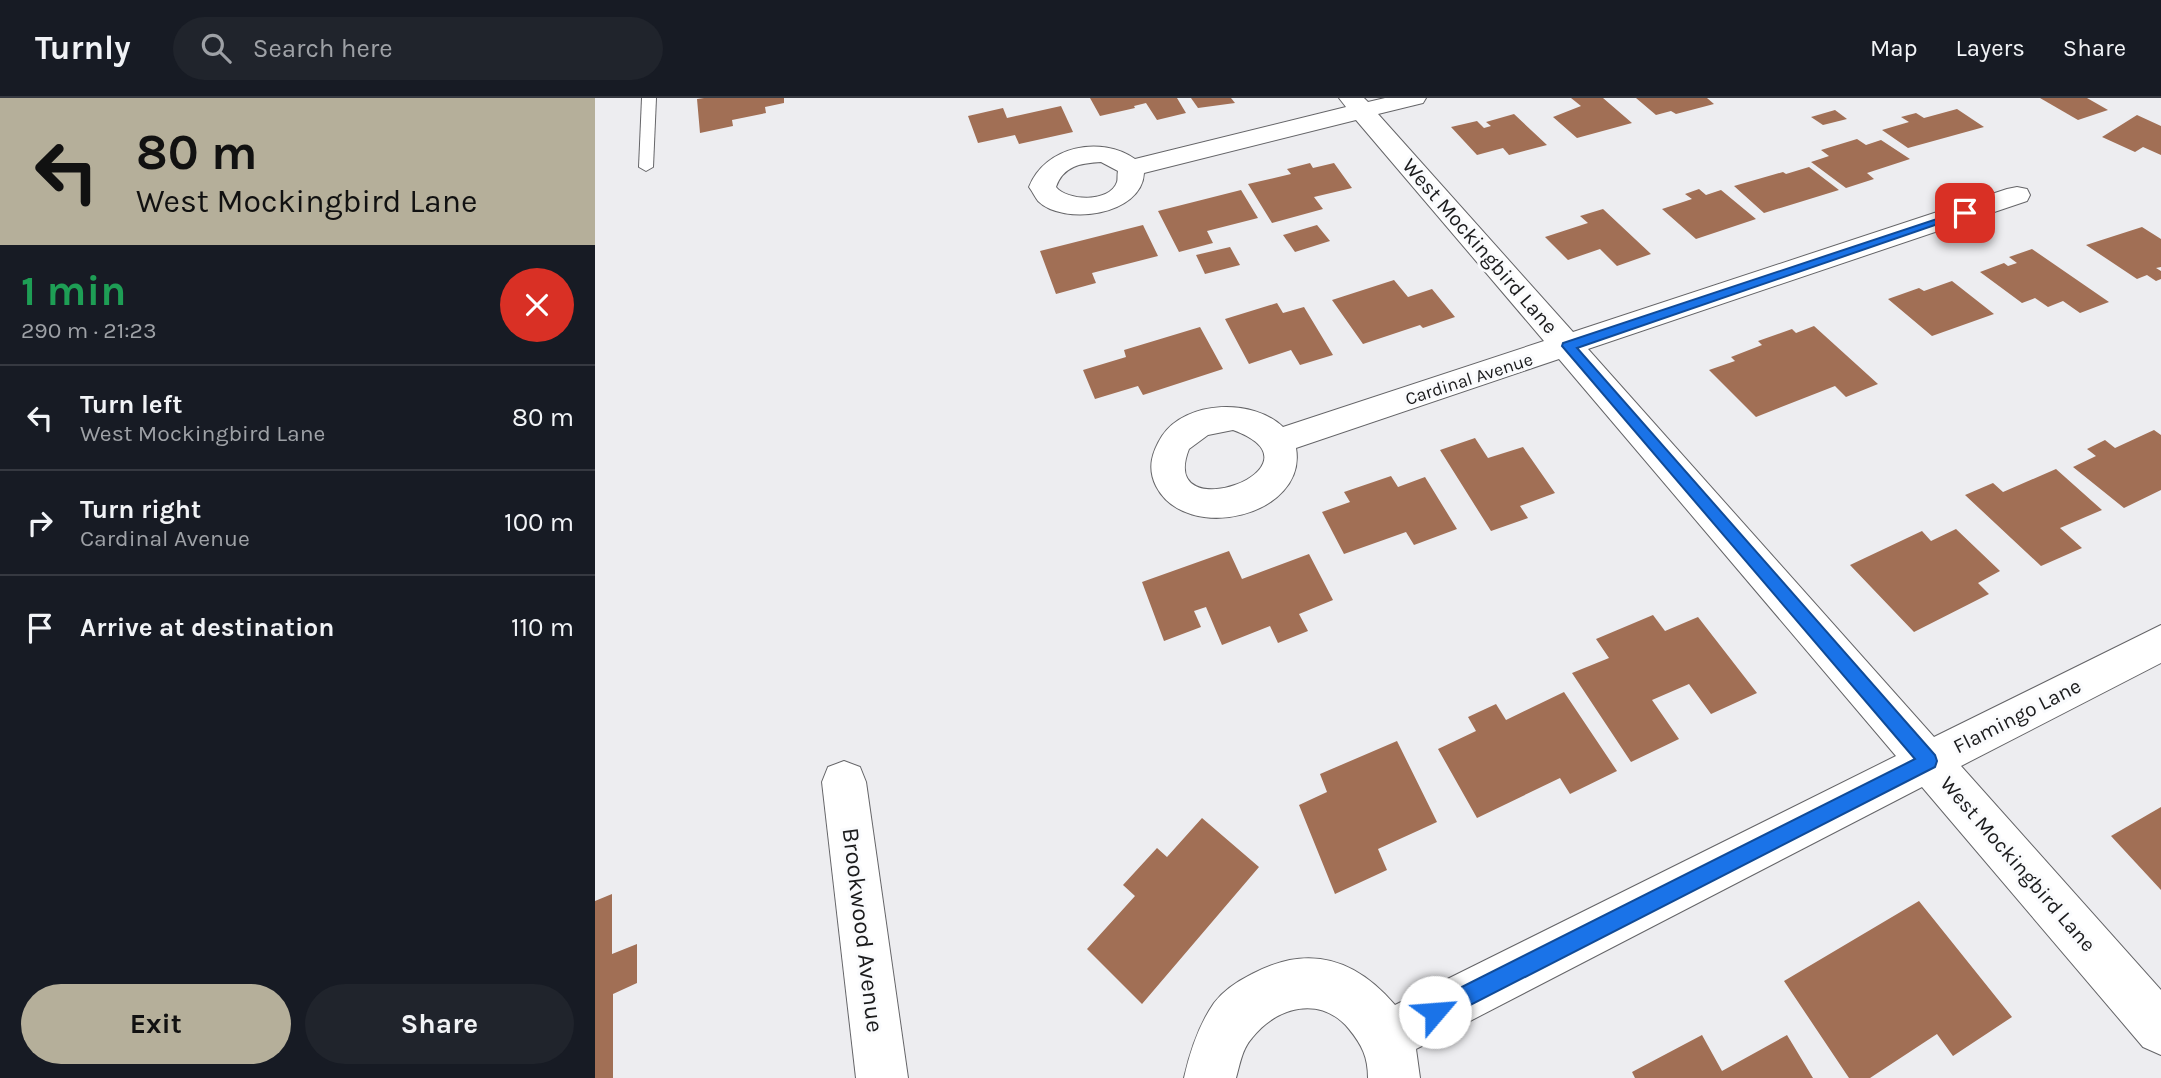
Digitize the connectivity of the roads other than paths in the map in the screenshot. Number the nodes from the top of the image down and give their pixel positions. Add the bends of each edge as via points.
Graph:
1 (649, 98) edge
2 (1414, 98) edge
3 (1356, 104) edge
4 (646, 167) dead end
5 (1131, 168) dead end
6 (2017, 195) dead end
7 (1568, 346) junction
8 (1278, 441) dead end
9 (2161, 643) edge
10 (1928, 761) junction
11 (844, 782) dead end
12 (2161, 1029) edge
13 (1390, 1058) edge
14 (882, 1078) edge
15 (1210, 1078) edge

1 - 4 lane
2 - 3 street
3 - 5 street
3 - 7 street, West Mockingbird Lane
6 - 7 street, Cardinal Avenue
7 - 8 street, Cardinal Avenue
7 - 10 street, West Mockingbird Lane
9 - 10 street, Flamingo Lane
10 - 12 street, West Mockingbird Lane
10 - 13 street, Flamingo Lane
11 - 14 street, Brookwood Avenue
13 - 15 street, Flamingo Lane via 1370,1010 1346,991 1318,981 1289,982 1262,993 1238,1013 1219,1041

